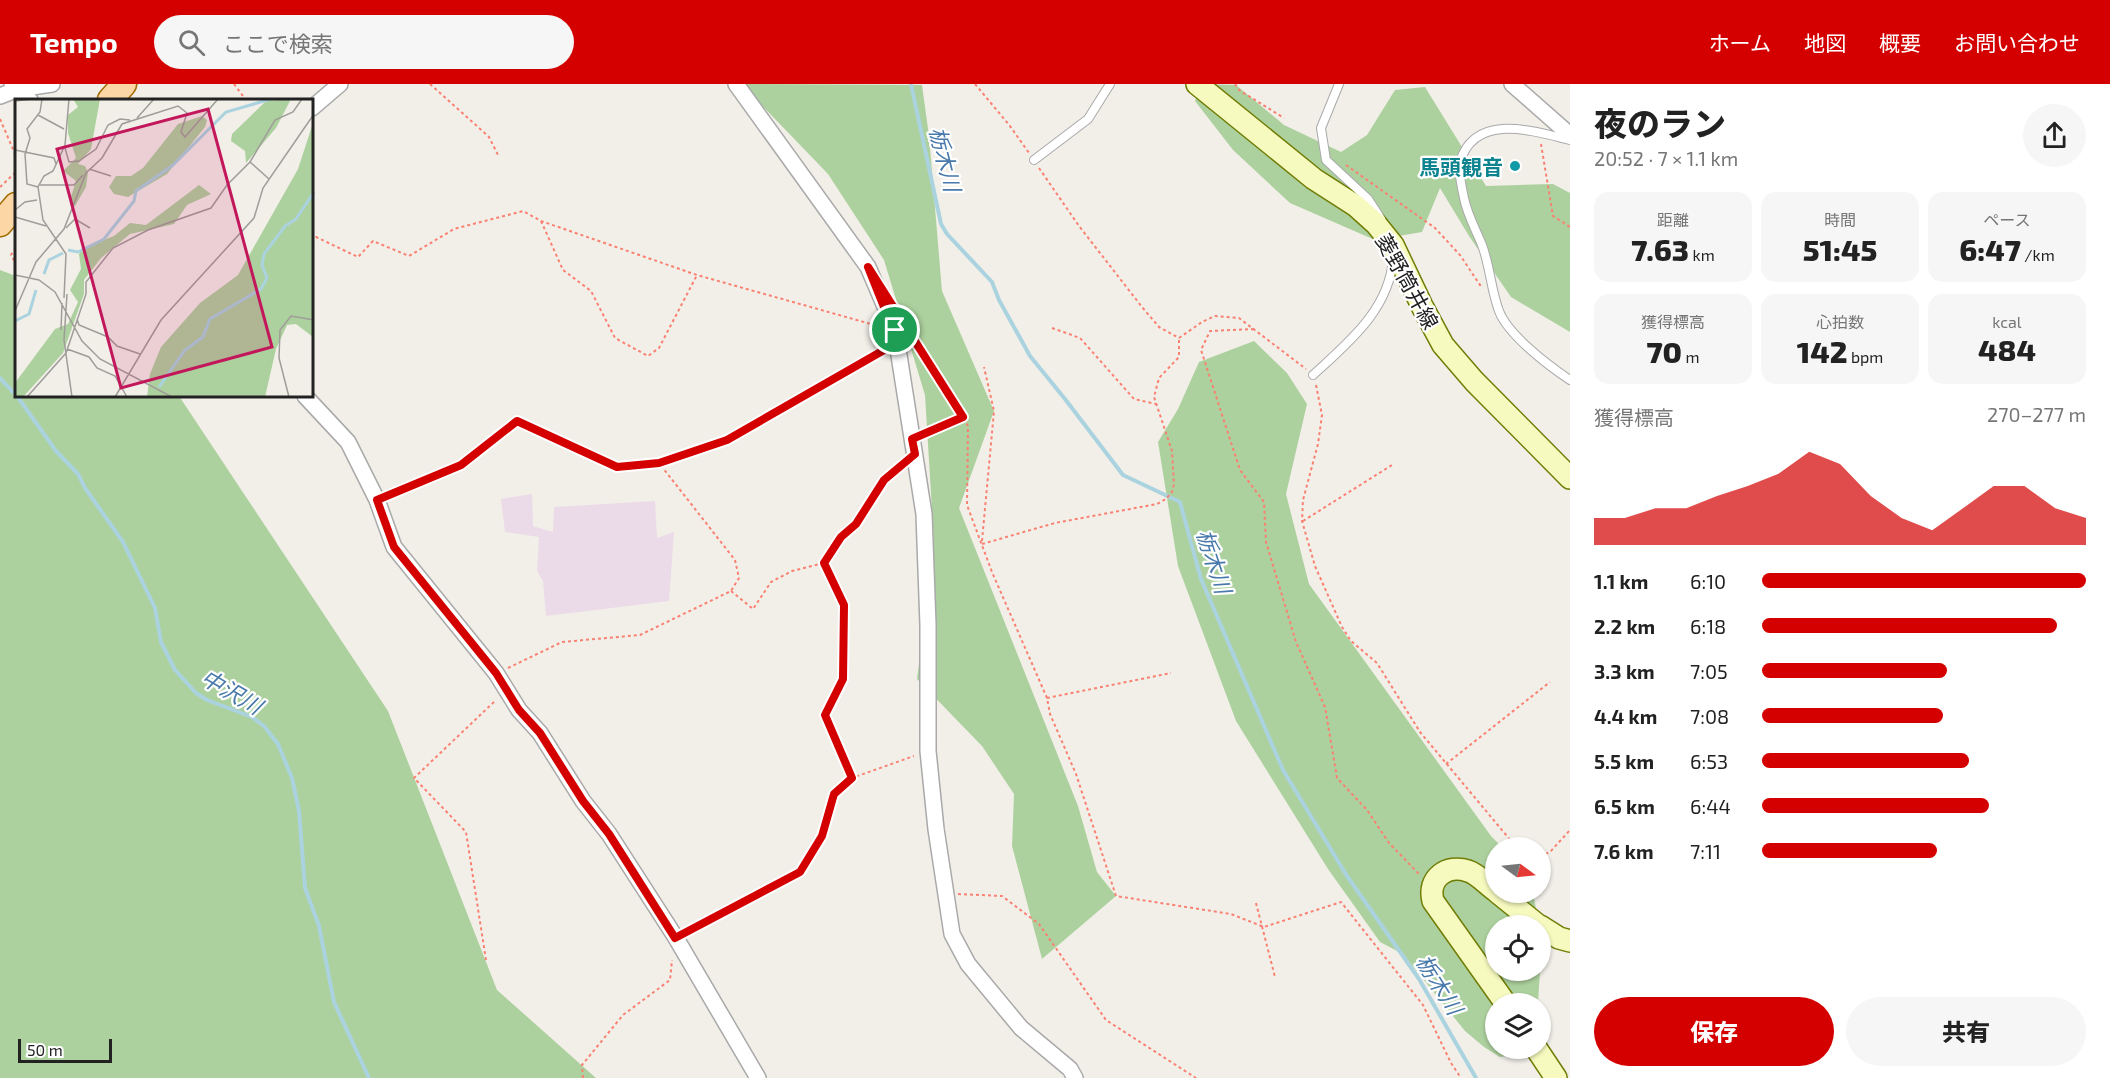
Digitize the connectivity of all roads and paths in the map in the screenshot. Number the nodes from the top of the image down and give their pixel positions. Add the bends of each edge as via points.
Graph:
1 (52, 84) edge
2 (124, 84) edge
3 (234, 84) edge
4 (340, 84) edge
5 (430, 84) edge
6 (736, 84) edge
7 (975, 84) edge
8 (1110, 84) edge
9 (1197, 84) edge
10 (1235, 84) edge
11 (1339, 84) edge
12 (1512, 84) edge
13 (15, 86) edge
14 (0, 96) edge
15 (29, 99) edge
16 (111, 99) edge
17 (245, 99) edge
18 (314, 106) edge
19 (1284, 118) dead end
20 (0, 119) edge
21 (1540, 133) junction
22 (1570, 135) edge
23 (1570, 140) edge
24 (15, 154) edge
25 (498, 155) dead end
26 (1034, 160) junction
27 (1326, 160) junction
28 (15, 173) edge
29 (0, 187) edge
30 (15, 207) edge
31 (541, 221) junction
32 (0, 224) edge
33 (1570, 227) edge
34 (314, 240) edge
35 (1393, 245) junction
36 (15, 249) edge
37 (15, 262) edge
38 (697, 275) junction
39 (1499, 313) junction
40 (1052, 328) dead end
41 (1254, 329) junction
42 (899, 332) junction
43 (1179, 338) junction
44 (984, 367) dead end
45 (1313, 375) junction
46 (1570, 380) edge
47 (307, 398) edge
48 (1156, 404) junction
49 (963, 417) junction
50 (913, 446) junction
51 (659, 463) junction
52 (1392, 465) dead end
53 (1570, 478) edge
54 (377, 500) junction
55 (1302, 521) junction
56 (982, 544) junction
57 (824, 563) junction
58 (731, 591) junction
59 (496, 673) junction
60 (1171, 673) dead end
61 (1550, 682) dead end
62 (507, 689) junction
63 (1047, 698) junction
64 (928, 751) junction
65 (1446, 764) junction
66 (852, 778) junction
67 (1570, 830) edge
68 (1508, 837) edge
69 (1551, 851) edge
70 (1485, 884) edge
71 (1432, 888) junction
72 (946, 893) junction
73 (1256, 903) dead end
74 (1510, 903) edge
75 (1526, 915) edge
76 (1551, 933) edge
77 (675, 938) junction
78 (1570, 941) edge
79 (486, 960) dead end
80 (1275, 977) dead end
81 (1498, 993) edge
82 (1543, 1059) edge
83 (583, 1078) edge
84 (758, 1078) edge
85 (1075, 1078) edge
86 (1196, 1078) edge
87 (1461, 1078) edge
88 (1556, 1078) edge

1 - 13 street
2 - 16 main road
3 - 17 path
4 - 18 street
5 - 25 path via 489,137
6 - 42 street via 868,267
7 - 26 path
8 - 26 lane via 1088,119
9 - 35 main road, 菱野筒井線 via 1314,179 1356,206
10 - 19 path
11 - 27 lane via 1321,128
12 - 22 street
13 - 14 street
13 - 15 street
20 - 24 path
21 - 23 lane
21 - 33 path via 1552,216
21 - 39 lane via 1495,128 1474,137 1460,164 1464,200 1483,248
26 - 43 path via 1142,308 1159,327
27 - 35 lane via 1368,199
27 - 39 path via 1349,165 1435,228 1460,255
28 - 29 path
30 - 32 main road
31 - 34 path via 523,211 454,229 409,256 373,241 358,257 316,237
31 - 38 path
31 - 38 path via 563,270 591,291 615,338 648,356 659,348
35 - 45 lane via 1390,275 1368,322
35 - 53 main road, 菱野筒井線 via 1443,345
36 - 37 path via 11,255
38 - 42 path
39 - 46 lane via 1535,354
40 - 48 path via 1080,338 1134,399
41 - 43 path via 1239,318 1215,316
41 - 45 path
41 - 71 path via 1210,331 1201,350 1240,470 1264,502 1266,542 1296,642 1325,707 1337,778 1367,810 1389,843
42 - 49 path
42 - 50 street
42 - 51 path via 727,440
43 - 48 path via 1179,357 1159,378
44 - 56 path via 994,411
45 - 55 path via 1322,415
47 - 54 street via 348,442
48 - 56 path via 1172,451 1174,484 1166,499 1157,504 1054,523
49 - 50 path
49 - 56 path via 968,426 967,505
50 - 57 path
50 - 64 street via 924,514
51 - 54 path via 617,467 517,421 461,465
51 - 58 path via 735,560 739,578
52 - 55 path
54 - 59 street via 394,547
55 - 65 path via 1342,627 1351,641 1377,663 1420,732
56 - 63 path
57 - 58 path via 792,571 771,582 753,609
57 - 66 path via 844,605 843,679 825,715
58 - 59 path via 640,635 562,642
59 - 62 street
60 - 63 path
61 - 65 path
62 - 77 street via 609,834
62 - 79 path via 414,778 466,832
63 - 87 path via 1116,896 1231,914 1264,927 1341,902 1423,1005
64 - 66 path
64 - 72 street
65 - 68 path
66 - 77 path via 834,794 822,836 800,872
67 - 69 path
70 - 71 main road via 1465,870 1438,876
71 - 81 main road via 1433,901
72 - 85 street via 952,934 968,964 1021,1028 1070,1069
72 - 86 path via 1002,896 1039,924 1106,1020
73 - 80 path
74 - 75 main road
76 - 78 main road
77 - 83 path via 670,980 623,1015 582,1065
77 - 84 street
82 - 88 main road

